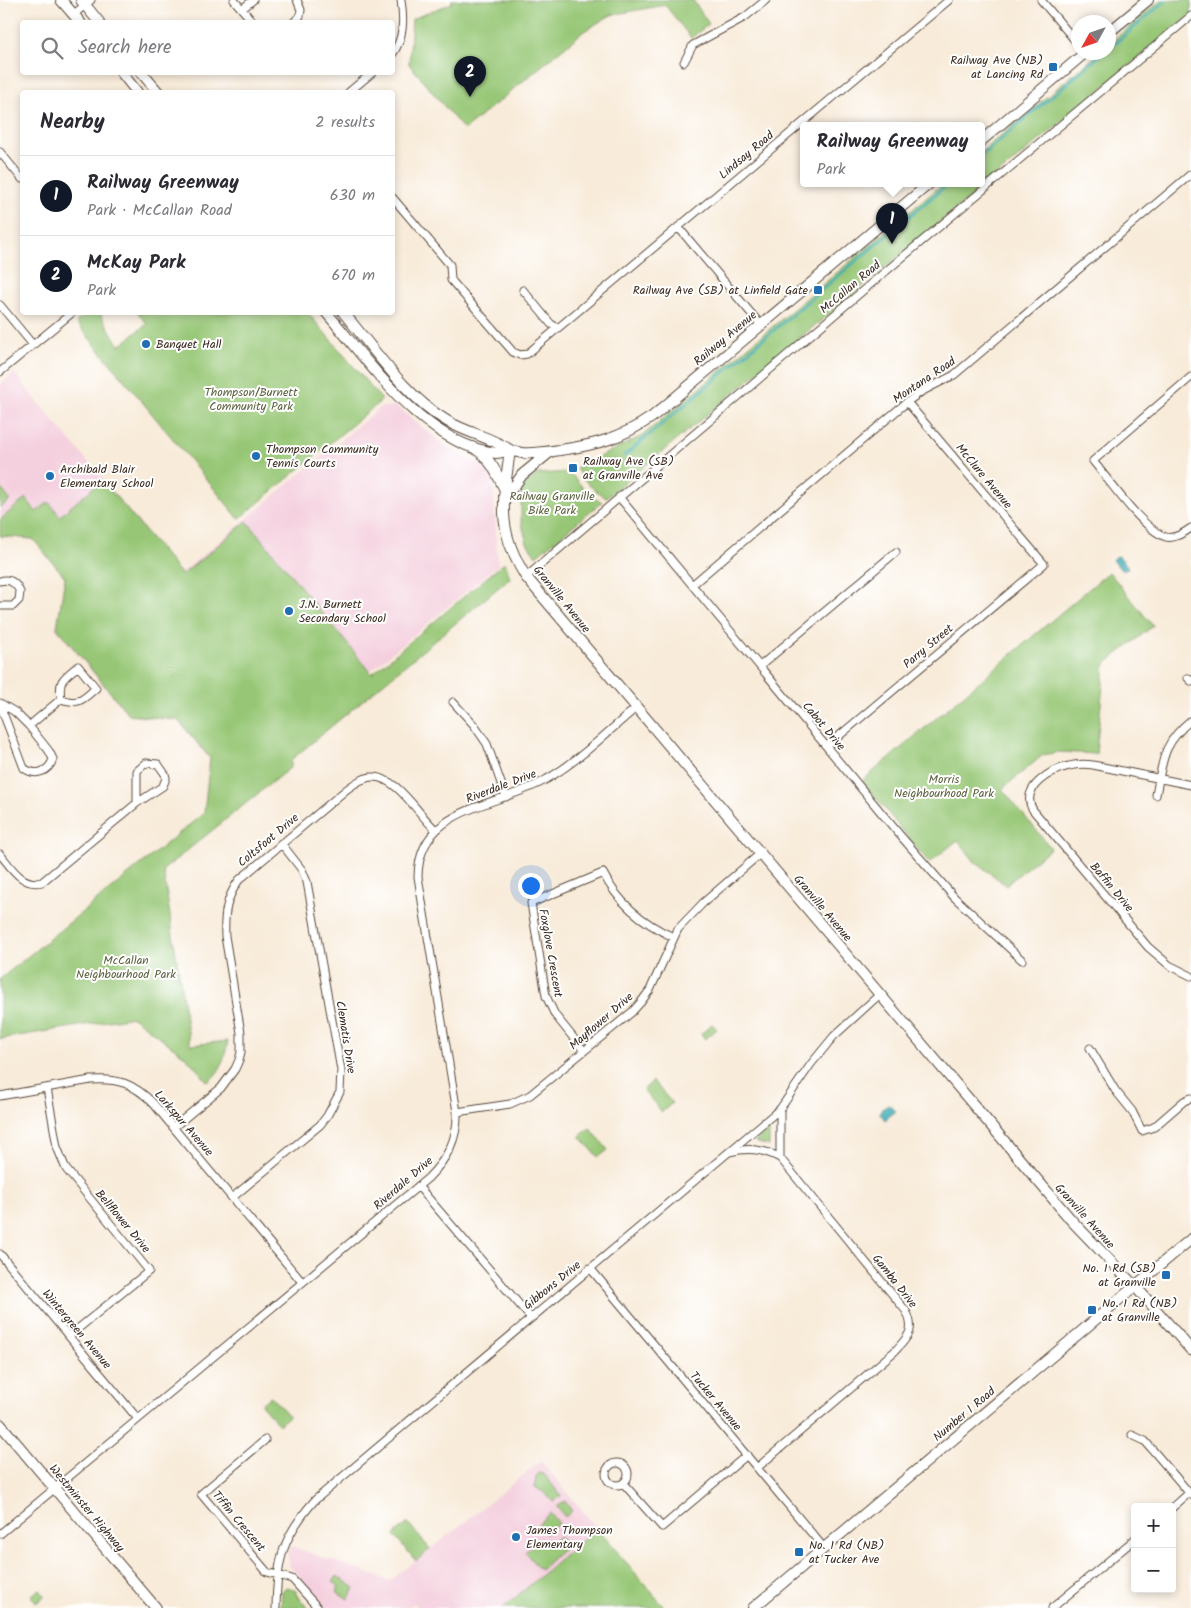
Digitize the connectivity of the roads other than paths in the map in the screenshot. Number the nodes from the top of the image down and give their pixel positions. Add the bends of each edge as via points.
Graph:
1 (61, 0) edge
2 (234, 0) edge
3 (253, 0) edge
4 (297, 0) edge
5 (400, 0) edge
6 (766, 0) edge
7 (949, 0) edge
8 (1041, 0) edge
9 (1148, 0) edge
10 (86, 2) edge
11 (242, 9) junction
12 (1191, 16) edge
13 (76, 19) edge
14 (99, 20) edge
15 (251, 20) edge
16 (296, 20) edge
17 (1116, 26) edge
18 (1071, 36) edge
19 (395, 51) edge
20 (1076, 60) edge
21 (684, 62) dead end
22 (123, 75) edge
23 (144, 75) edge
24 (369, 75) edge
25 (135, 90) edge
26 (156, 90) edge
27 (351, 90) edge
28 (803, 122) edge
29 (800, 125) edge
30 (985, 137) edge
31 (0, 152) edge
32 (1191, 174) edge
33 (20, 177) edge
34 (925, 187) edge
35 (395, 201) edge
36 (678, 227) junction
37 (523, 290) dead end
38 (0, 305) edge
39 (69, 315) edge
40 (329, 315) edge
41 (345, 315) edge
42 (761, 325) junction
43 (558, 328) junction
44 (33, 345) junction
45 (0, 372) edge
46 (1191, 377) edge
47 (907, 402) junction
48 (473, 447) junction
49 (510, 450) junction
50 (550, 452) junction
51 (504, 493) junction
52 (619, 497) junction
53 (1191, 528) edge
54 (896, 552) dead end
55 (1044, 564) joint
56 (526, 577) junction
57 (0, 581) edge
58 (692, 585) junction
59 (0, 606) edge
60 (760, 666) junction
61 (61, 699) junction
62 (453, 702) dead end
63 (0, 704) edge
64 (636, 708) junction
65 (1191, 720) edge
66 (29, 726) junction
67 (827, 746) junction
68 (1159, 780) junction
69 (1191, 785) edge
70 (1156, 795) dead end
71 (506, 797) junction
72 (137, 803) junction
73 (436, 830) junction
74 (281, 843) junction
75 (761, 853) junction
76 (0, 854) edge
77 (673, 937) junction
78 (1022, 960) dead end
79 (1191, 976) edge
80 (879, 995) junction
81 (1090, 1048) dead end
82 (584, 1051) junction
83 (47, 1088) junction
84 (0, 1096) edge
85 (1191, 1098) edge
86 (780, 1109) junction
87 (457, 1112) junction
88 (174, 1127) junction
89 (727, 1152) junction
90 (780, 1158) junction
91 (418, 1186) junction
92 (233, 1198) junction
93 (1191, 1239) edge
94 (0, 1254) edge
95 (590, 1268) junction
96 (302, 1282) junction
97 (1134, 1287) junction
98 (530, 1317) junction
99 (69, 1336) junction
100 (1191, 1350) edge
101 (138, 1419) junction
102 (0, 1424) edge
103 (1132, 1435) dead end
104 (265, 1440) dead end
105 (747, 1455) junction
106 (758, 1467) junction
107 (623, 1483) dead end
108 (55, 1489) junction
109 (1190, 1494) edge
110 (1176, 1505) edge
111 (0, 1534) edge
112 (1131, 1542) edge
113 (824, 1548) junction
114 (277, 1576) junction
115 (156, 1608) edge
116 (276, 1608) edge
117 (318, 1608) edge
118 (753, 1608) edge
119 (1052, 1608) edge

1 - 13 main road
2 - 11 street
3 - 11 street
4 - 16 street via 301,10
5 - 19 street via 402,25 400,45
6 - 21 street via 745,16 693,45
7 - 28 street, Lindsay Road
8 - 18 street
9 - 17 main road
10 - 13 street
10 - 14 main road
11 - 15 street
12 - 52 street, McCallan Road
20 - 30 main road
22 - 25 main road
23 - 26 main road
24 - 27 street
29 - 36 street, Lindsay Road
31 - 33 street
32 - 47 street, Montana Road via 954,375
34 - 42 main road, Railway Avenue
35 - 43 street, Lindsay Road via 450,265 451,280 513,352 527,354
36 - 42 street
36 - 43 street, Lindsay Road
37 - 43 street
38 - 44 street
39 - 44 street
40 - 48 main road via 419,415
41 - 49 main road via 405,387 426,407 464,431 500,443
42 - 50 main road, Railway Avenue via 632,431 590,445
44 - 45 street
46 - 53 street via 1093,461 1146,525 1168,538
47 - 55 street, McClure Avenue
47 - 58 street, Montana Road
48 - 49 main road via 497,453
48 - 51 main road via 494,467
49 - 50 main road, Railway Avenue
49 - 51 main road, Granville Avenue
50 - 51 main road
51 - 56 main road, Granville Avenue via 506,534
52 - 56 street, McCallan Road
52 - 58 street, Cabot Drive
54 - 60 street
55 - 67 street, Parry Street
56 - 64 main road, Granville Avenue
57 - 59 street via 13,582 20,592 19,600 13,606
58 - 60 street, Cabot Drive
60 - 67 street, Cabot Drive
61 - 61 street via 73,703 81,701 96,688 78,666 62,680 59,688
61 - 66 street
62 - 71 street via 487,744
63 - 66 street via 15,712
63 - 66 street via 24,768 39,773 50,766 53,759
64 - 71 street, Riverdale Drive via 566,767
64 - 75 main road, Granville Avenue
65 - 68 street via 1171,739
67 - 78 street, Cabot Drive via 954,897
68 - 69 street
68 - 70 street
68 - 79 street, Baffin Drive via 1093,765 1070,766 1038,782 1030,790 1028,800 1148,947 1169,965
71 - 73 street, Riverdale Drive via 453,817
72 - 72 street via 160,789 165,782 165,774 158,764 146,763 138,771
72 - 76 street via 42,882 23,880
73 - 74 street, Coltsfoot Drive via 392,783 373,777 358,781
73 - 87 street, Riverdale Drive via 425,845 418,877
74 - 88 street, Coltsfoot Drive via 239,880 226,908 225,936 241,1033 239,1060 221,1088
74 - 92 street, Clematis Drive via 302,870 311,897 341,1070 340,1092 320,1125
75 - 77 street, Mayflower Drive via 693,912
75 - 80 main road, Granville Avenue
77 - 82 street, Mayflower Drive via 655,981 641,1002
77 - 82 street, Foxglove Crescent via 632,912 603,873 531,903 546,996 555,1015
80 - 86 street, Gibbons Drive via 834,1036
80 - 97 main road, Granville Avenue via 1072,1221
81 - 85 street via 1142,1131 1154,1127
82 - 87 street, Mayflower Drive via 522,1099 510,1104
83 - 84 street, Larkspur Avenue
83 - 88 street, Larkspur Avenue via 112,1079 135,1087 147,1096
83 - 99 street, Bellflower Drive via 57,1147 66,1170 150,1271
86 - 89 street, Gibbons Drive
86 - 90 street
87 - 91 street, Riverdale Drive via 456,1135 448,1154
88 - 92 street, Larkspur Avenue
89 - 90 street, Gamba Drive via 758,1149
89 - 95 street, Gibbons Drive
90 - 106 street, Gamba Drive via 906,1311 911,1327 895,1350
91 - 96 street, Riverdale Drive
91 - 98 street
92 - 96 street, Larkspur Avenue
93 - 97 main road, Number 1 Road
94 - 99 street, Wintergreen Avenue
95 - 98 street, Gibbons Drive
95 - 105 street, Tucker Avenue
96 - 101 street, Riverdale Drive
97 - 100 main road, Granville Avenue
97 - 113 main road, Number 1 Road
98 - 114 street, Gibbons Drive via 314,1500 289,1535
99 - 101 street, Wintergreen Avenue
101 - 108 street, Riverdale Drive
102 - 108 main road, Westminster Highway
103 - 109 street via 1145,1441
104 - 114 street, Tiffin Crescent via 202,1494 267,1572
105 - 106 street, Tucker Avenue
105 - 107 street via 662,1527
106 - 113 street, Tucker Avenue
108 - 111 street, Riverdale Drive
108 - 115 main road, Westminster Highway
109 - 110 street
112 - 119 street
113 - 118 main road, Number 1 Road
114 - 116 street, Gibbons Drive
114 - 117 street via 292,1579

